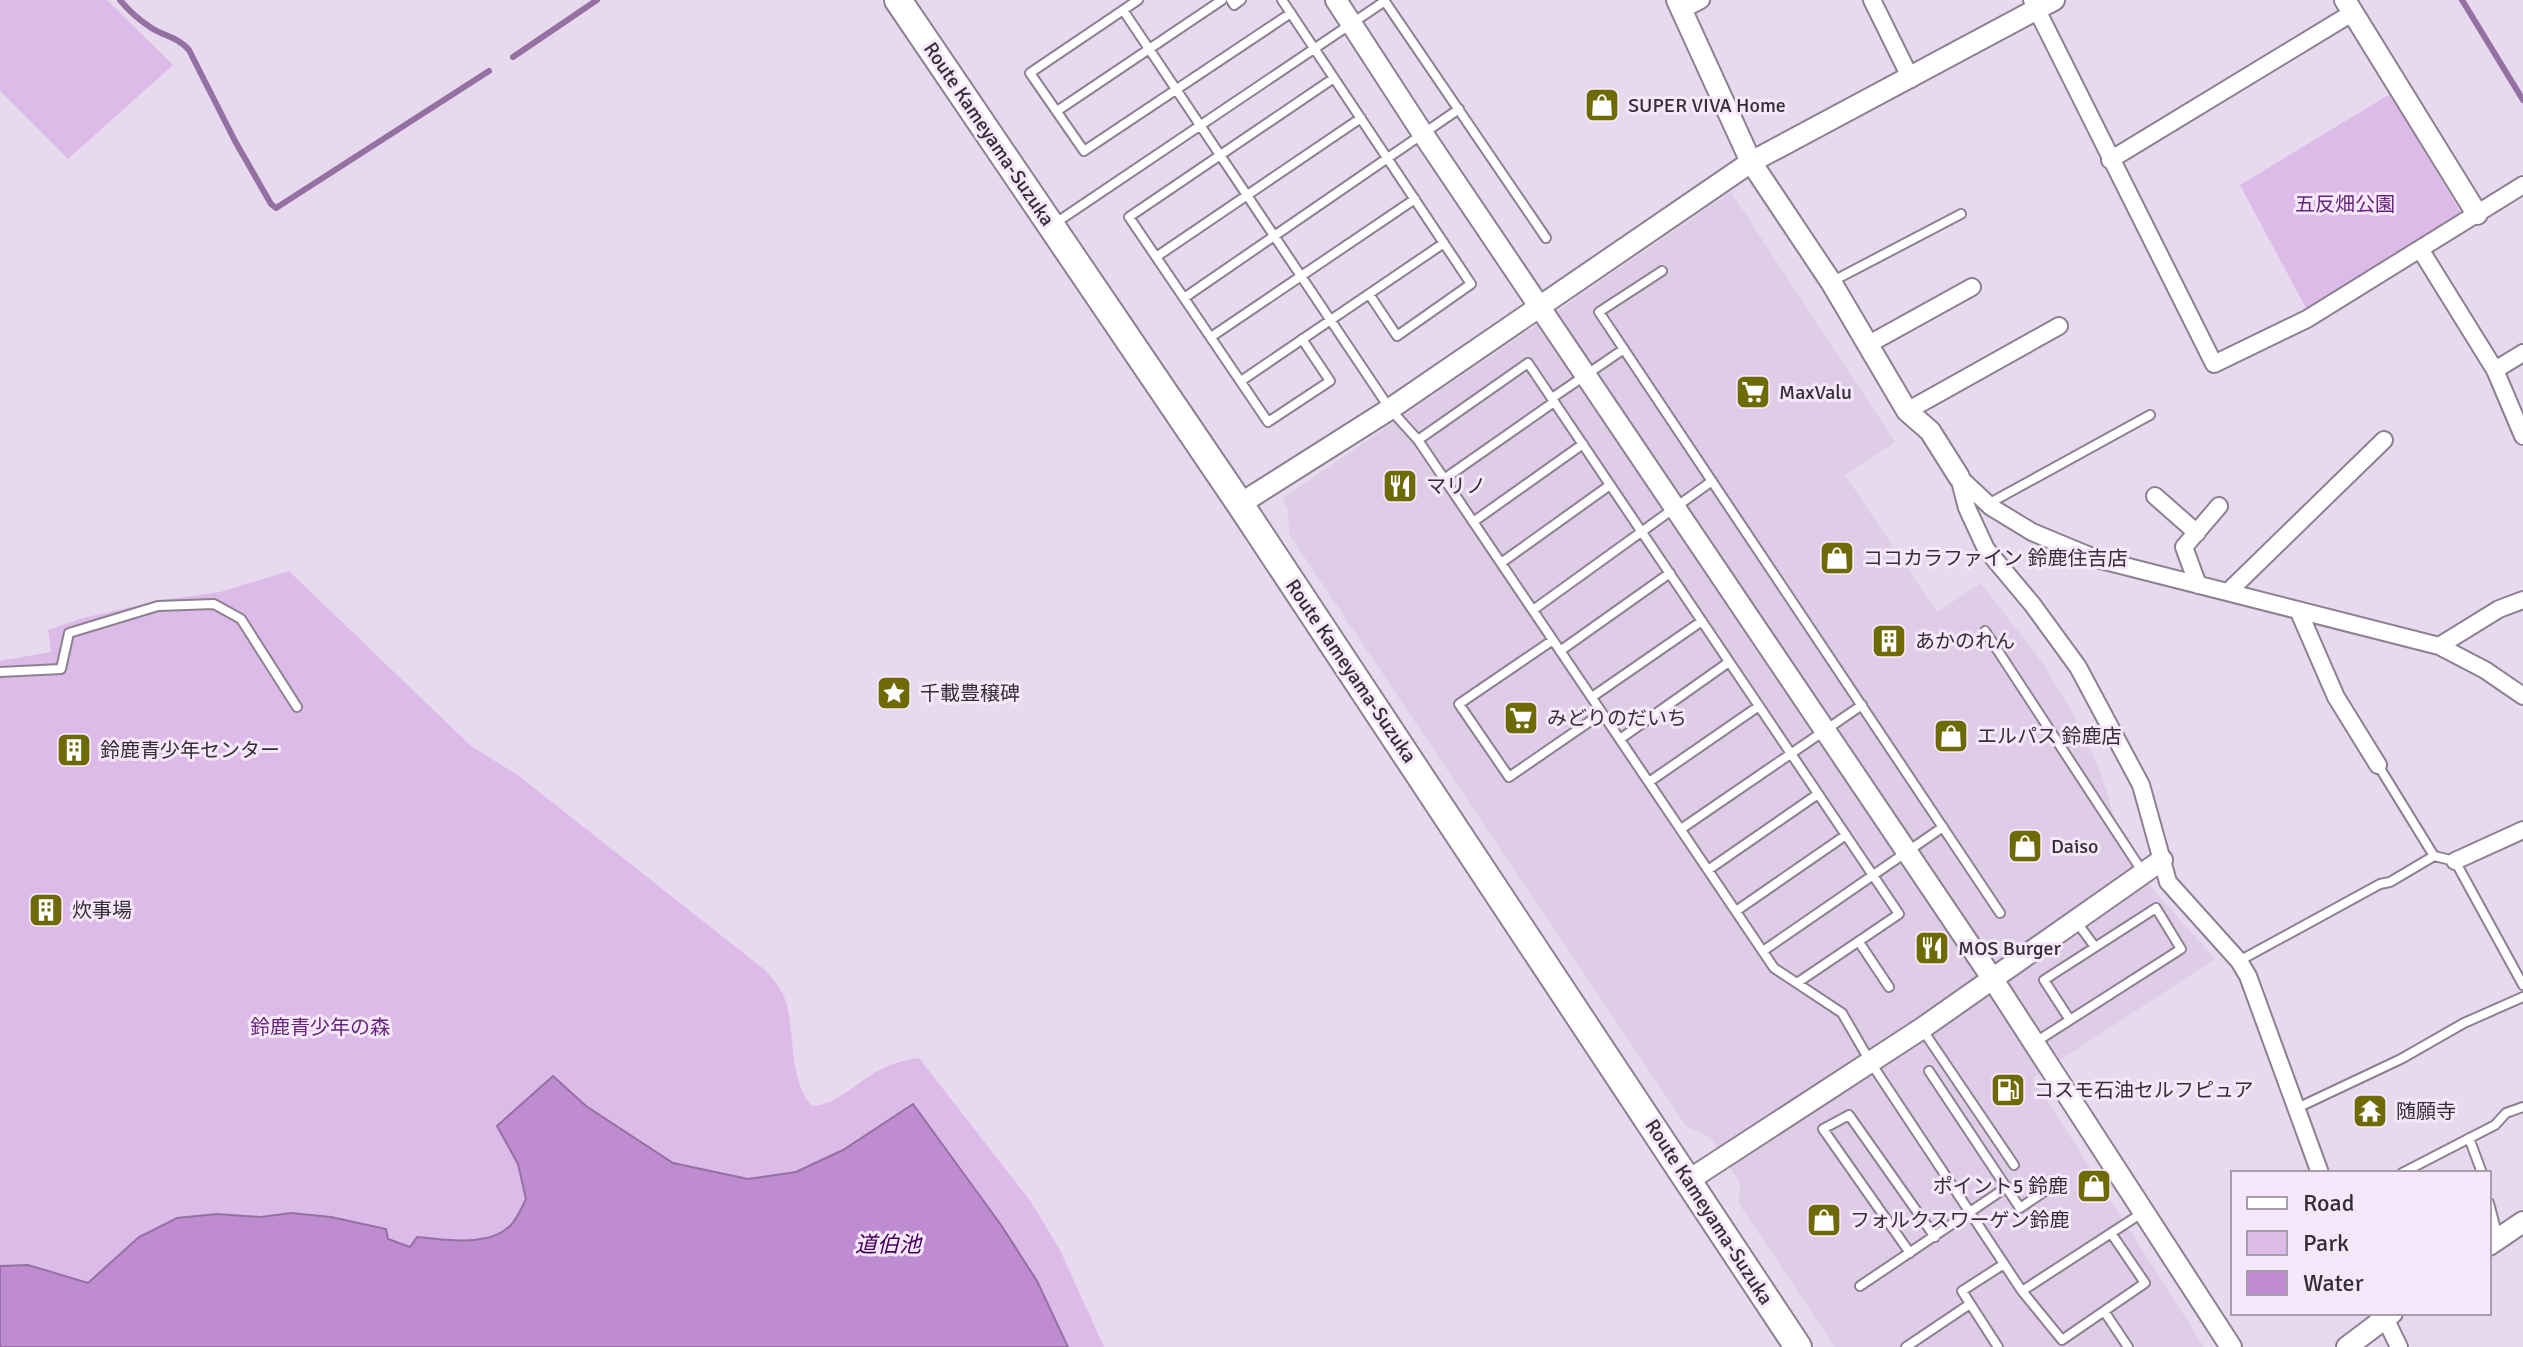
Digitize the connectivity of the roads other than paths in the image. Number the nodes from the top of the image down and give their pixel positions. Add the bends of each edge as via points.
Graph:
1 (898, 0) edge
2 (1138, 0) edge
3 (1222, 0) edge
4 (1231, 0) edge
5 (1241, 0) edge
6 (1282, 0) edge
7 (1336, 0) edge
8 (1385, 0) edge
9 (1701, 0) edge
10 (1872, 0) edge
11 (2041, 3) edge
12 (1679, 5) edge
13 (2349, 6) edge
14 (1123, 10) junction
15 (1291, 13) junction
16 (1352, 24) junction
17 (1149, 49) junction
18 (1314, 49) junction
19 (1334, 78) junction
20 (1911, 79) junction
21 (1176, 90) junction
22 (1459, 109) junction
23 (1057, 111) junction
24 (1361, 118) junction
25 (1200, 126) junction
26 (1423, 134) junction
27 (1220, 155) junction
28 (1388, 159) junction
29 (2110, 160) junction
30 (1751, 162) junction
31 (2523, 185) edge
32 (1247, 195) junction
33 (1415, 199) junction
34 (1961, 214) dead end
35 (2477, 214) junction
36 (1052, 226) junction
37 (1274, 236) junction
38 (1546, 238) dead end
39 (1444, 243) junction
40 (2420, 249) junction
41 (1156, 257) junction
42 (1662, 271) dead end
43 (1301, 276) junction
44 (1831, 282) junction
45 (1972, 287) dead end
46 (1369, 294) junction
47 (1184, 298) junction
48 (1540, 305) junction
49 (1331, 320) junction
50 (2059, 326) dead end
51 (1211, 337) junction
52 (1302, 339) junction
53 (1869, 344) junction
54 (1624, 349) junction
55 (2523, 353) edge
56 (2495, 370) junction
57 (1587, 374) junction
58 (1241, 381) junction
59 (1553, 400) junction
60 (1390, 409) junction
61 (1907, 411) junction
62 (2150, 415) dead end
63 (2523, 436) edge
64 (1418, 440) junction
65 (2384, 440) dead end
66 (1583, 444) junction
67 (1959, 477) junction
68 (1444, 479) junction
69 (1712, 481) junction
70 (1610, 485) junction
71 (2155, 496) dead end
72 (1240, 504) junction
73 (1988, 504) junction
74 (2219, 506) dead end
75 (1675, 507) junction
76 (1473, 522) junction
77 (1641, 531) junction
78 (2197, 533) junction
79 (1501, 563) junction
80 (1670, 573) junction
81 (2198, 585) junction
82 (2228, 592) junction
83 (2523, 600) edge
84 (1533, 610) junction
85 (2299, 612) junction
86 (1702, 621) junction
87 (1985, 631) dead end
88 (1553, 640) junction
89 (2439, 646) junction
90 (1560, 651) junction
91 (1729, 662) junction
92 (0, 672) edge
93 (2523, 696) edge
94 (1592, 697) junction
95 (1862, 705) junction
96 (1759, 706) junction
97 (297, 707) dead end
98 (1602, 713) junction
99 (1825, 730) junction
100 (1620, 739) junction
101 (1791, 754) junction
102 (2378, 765) joint
103 (1649, 782) junction
104 (1818, 794) junction
105 (1943, 827) junction
106 (1681, 829) junction
107 (2523, 830) edge
108 (1846, 835) junction
109 (1908, 852) junction
110 (2434, 856) junction
111 (2162, 860) junction
112 (2455, 861) junction
113 (1708, 870) junction
114 (2143, 873) junction
115 (1873, 875) junction
116 (1736, 911) junction
117 (2000, 913) dead end
118 (2075, 920) junction
119 (1859, 942) junction
120 (2095, 947) junction
121 (1763, 951) junction
122 (2239, 961) junction
123 (1992, 978) junction
124 (1797, 983) junction
125 (2523, 985) edge
126 (1889, 987) dead end
127 (2523, 997) edge
128 (2070, 1020) junction
129 (1921, 1029) junction
130 (2032, 1050) junction
131 (1871, 1063) junction
132 (1929, 1071) dead end
133 (2523, 1107) edge
134 (2295, 1109) junction
135 (2469, 1138) junction
136 (2014, 1165) dead end
137 (2319, 1171) edge
138 (2406, 1171) edge
139 (2481, 1171) edge
140 (1689, 1180) junction
141 (2007, 1187) junction
142 (2048, 1189) dead end
143 (1970, 1212) junction
144 (2142, 1212) junction
145 (2491, 1219) edge
146 (2523, 1222) edge
147 (2111, 1233) junction
148 (1935, 1237) junction
149 (2494, 1242) edge
150 (1910, 1253) junction
151 (2004, 1264) junction
152 (1860, 1286) dead end
153 (2022, 1291) junction
154 (1970, 1304) junction
155 (2104, 1311) junction
156 (2381, 1317) edge
157 (1798, 1347) edge
158 (1906, 1347) edge
159 (1998, 1347) edge
160 (2128, 1347) edge
161 (2231, 1347) edge
162 (2347, 1347) edge
163 (2399, 1347) edge

1 - 36 main road, Route Kameyama-Suzuka
2 - 14 lane
3 - 17 lane
4 - 5 lane via 1234,5
6 - 15 lane
7 - 16 street
8 - 16 lane
8 - 22 lane
9 - 12 street
10 - 20 street
11 - 20 street
11 - 29 street
12 - 30 street
13 - 29 street
13 - 35 street
14 - 17 lane
14 - 23 lane via 1030,73
15 - 18 lane
15 - 21 lane
16 - 18 lane
16 - 26 street
17 - 21 lane
17 - 23 lane
18 - 19 lane
18 - 25 lane
19 - 24 lane
19 - 27 lane
20 - 30 street
21 - 23 lane via 1084,151
21 - 25 lane
22 - 26 lane
22 - 38 lane
24 - 28 lane
24 - 32 lane
25 - 27 lane
25 - 36 lane
26 - 28 lane
26 - 48 street
27 - 32 lane
27 - 41 lane via 1129,217
28 - 33 lane
28 - 37 lane
29 - 40 street via 2214,364 2301,322
30 - 44 street
30 - 48 street
31 - 35 street
32 - 37 lane
32 - 41 lane
33 - 39 lane
33 - 43 lane
34 - 44 lane
35 - 40 street
36 - 72 main road, Route Kameyama-Suzuka
37 - 43 lane
37 - 47 lane
39 - 46 lane
39 - 46 lane via 1471,284 1397,336
40 - 56 street
41 - 47 lane
42 - 54 lane via 1599,312
43 - 49 lane
43 - 51 lane
44 - 53 street
45 - 53 street
46 - 49 lane
47 - 51 lane
48 - 57 street
48 - 60 street
49 - 52 lane
49 - 60 lane
50 - 61 street
51 - 58 lane
52 - 58 lane
52 - 58 lane via 1330,381 1268,422
53 - 61 street
54 - 57 lane
54 - 69 lane
55 - 56 street
56 - 63 street
57 - 59 lane
57 - 75 street
59 - 64 lane via 1528,363
59 - 66 lane
59 - 68 lane
60 - 64 lane
60 - 72 street
61 - 67 street via 1930,431
62 - 73 lane
64 - 68 lane
65 - 82 street
66 - 70 lane
66 - 76 lane
67 - 73 street
67 - 111 street via 1986,549 2078,667 2116,737 2141,785
68 - 76 lane
69 - 75 lane
69 - 95 lane
70 - 77 lane
70 - 79 lane
71 - 78 street
72 - 140 main road, Route Kameyama-Suzuka
73 - 81 street via 2061,546
74 - 78 street
75 - 77 lane
75 - 99 street
76 - 79 lane
77 - 80 lane
77 - 84 lane
78 - 81 street via 2184,547
79 - 84 lane
80 - 86 lane
80 - 90 lane
81 - 82 street
82 - 85 street
83 - 89 street
84 - 88 lane
85 - 89 street
85 - 102 street via 2336,697
86 - 91 lane
86 - 94 lane
87 - 114 lane
88 - 90 lane
88 - 98 lane via 1459,704 1509,777
89 - 93 street
90 - 94 lane
91 - 96 lane
91 - 100 lane
92 - 97 lane via 61,669 69,633 158,606 214,604 241,619
94 - 98 lane
95 - 99 lane
95 - 105 lane
96 - 101 lane
96 - 103 lane
98 - 100 lane
99 - 101 lane
99 - 109 street
100 - 103 lane
101 - 104 lane
101 - 106 lane
102 - 110 lane
103 - 106 lane
104 - 108 lane
104 - 113 lane
105 - 109 lane
105 - 117 lane
106 - 113 lane
107 - 112 street
108 - 115 lane
108 - 116 lane
109 - 115 lane
109 - 123 street
110 - 112 lane
110 - 122 lane
111 - 114 street
111 - 122 street via 2168,882
112 - 125 lane
113 - 116 lane
114 - 118 street
115 - 119 lane via 1899,914
115 - 121 lane
116 - 121 lane
118 - 120 lane
118 - 123 street
119 - 124 lane
119 - 126 lane
120 - 128 lane via 2044,980
120 - 128 lane via 2156,908 2181,949
121 - 124 lane via 1774,968
122 - 134 street
123 - 129 street
123 - 130 street
124 - 131 lane via 1842,1013
127 - 134 lane
128 - 130 lane
129 - 131 street
129 - 136 lane
130 - 144 street
131 - 140 street
131 - 143 lane
132 - 141 lane
133 - 135 lane
134 - 137 street
135 - 138 lane
135 - 139 lane
140 - 157 main road, Route Kameyama-Suzuka
141 - 142 lane via 2020,1208
141 - 143 lane
143 - 148 lane
143 - 151 lane
144 - 147 lane
144 - 161 street
145 - 149 lane
146 - 149 street
147 - 153 lane
147 - 155 lane via 2145,1283
148 - 150 lane
148 - 150 lane via 1849,1115 1823,1129
150 - 152 lane
151 - 153 lane
151 - 154 lane via 1962,1291
153 - 155 lane via 2062,1340
154 - 158 lane
154 - 159 lane
155 - 160 lane
156 - 162 street
156 - 163 street

